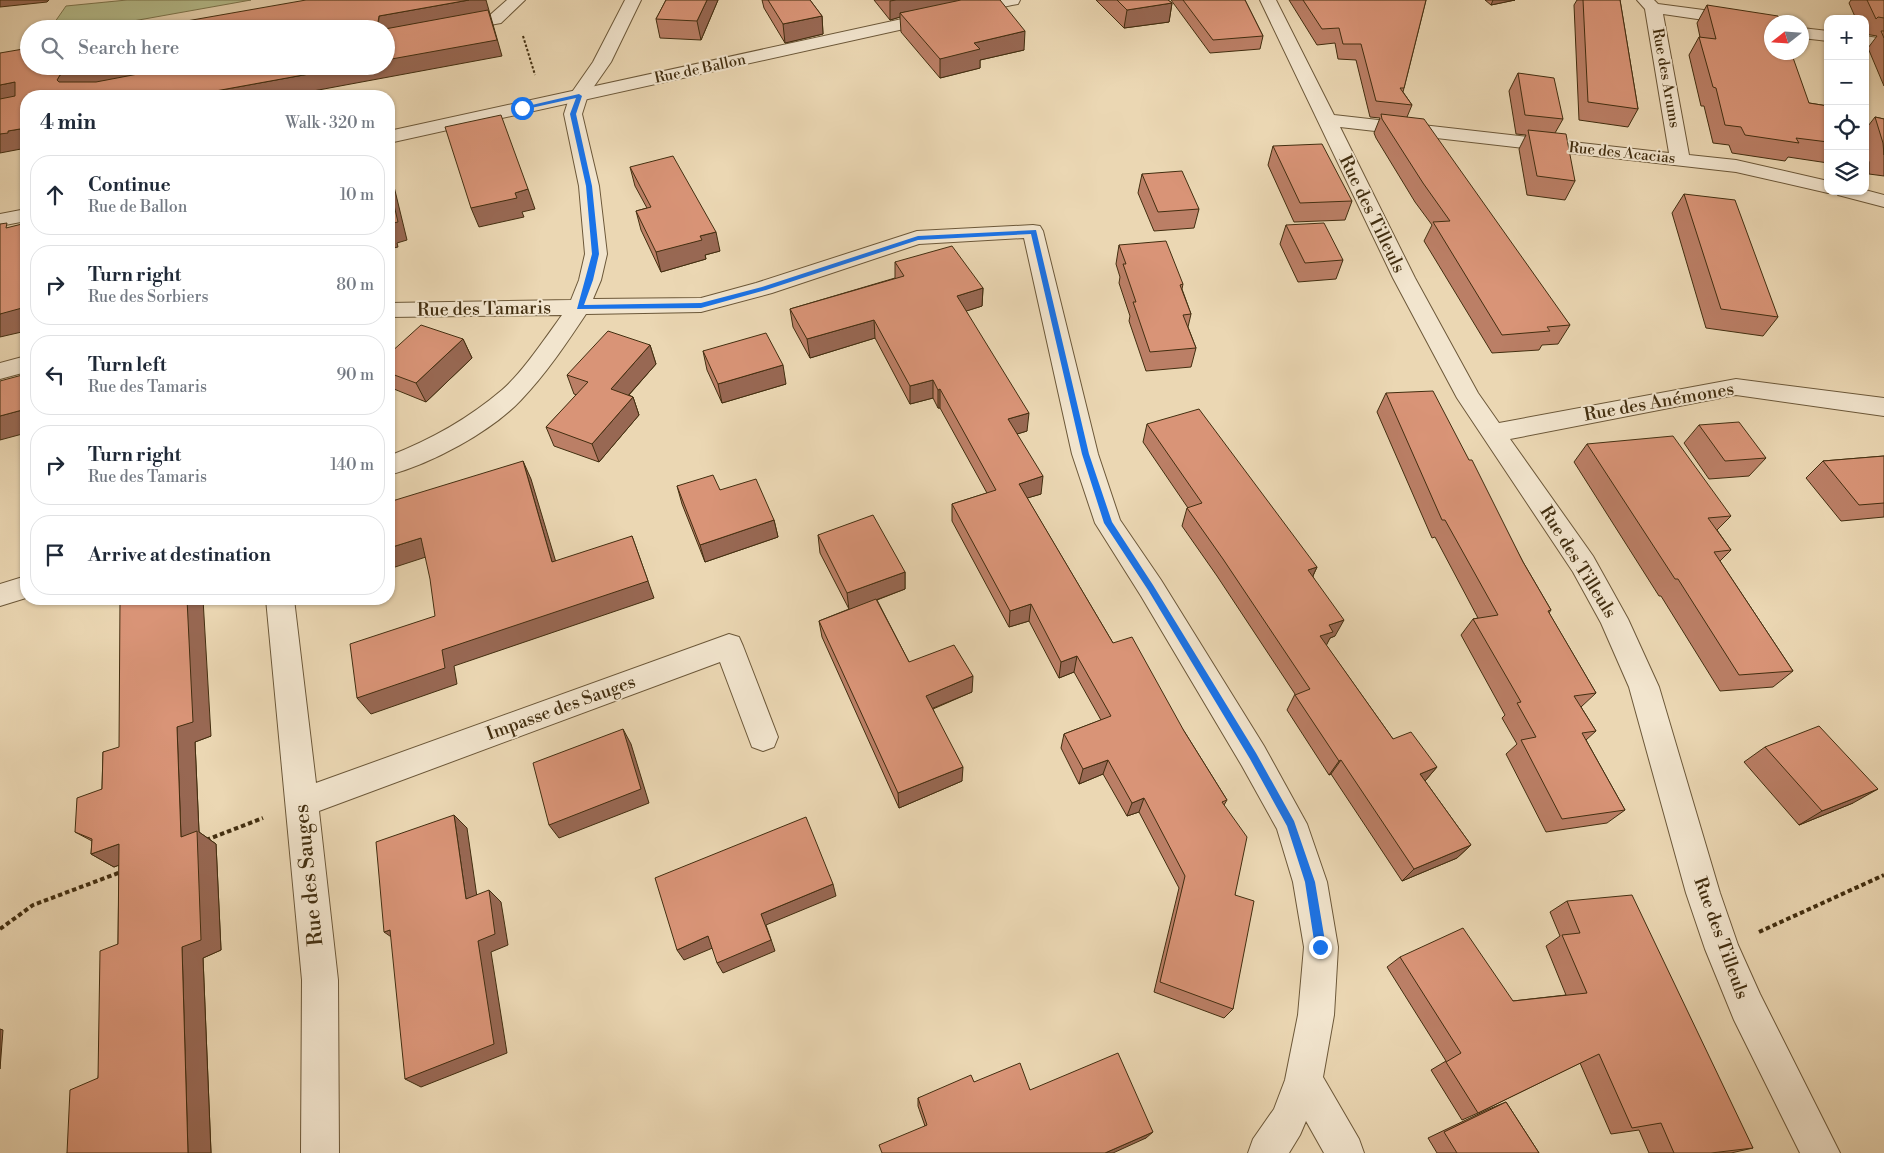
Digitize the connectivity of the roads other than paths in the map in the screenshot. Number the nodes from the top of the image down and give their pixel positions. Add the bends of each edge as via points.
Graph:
1 (517, 0) edge
2 (633, 0) edge
3 (1012, 0) edge
4 (1268, 0) edge
5 (1649, 4) edge
6 (1764, 26) edge
7 (1809, 34) edge
8 (1824, 36) edge
9 (395, 37) edge
10 (1869, 42) edge
11 (1884, 44) edge
12 (579, 96) junction
13 (1326, 120) junction
14 (395, 136) edge
15 (1680, 159) junction
16 (1824, 186) edge
17 (1861, 195) edge
18 (1884, 201) edge
19 (20, 216) edge
20 (0, 220) edge
21 (579, 307) junction
22 (395, 310) edge
23 (20, 366) edge
24 (0, 371) edge
25 (1884, 408) edge
26 (1494, 433) junction
27 (395, 464) edge
28 (20, 589) edge
29 (0, 595) edge
30 (281, 605) edge
31 (763, 737) dead end
32 (302, 803) junction
33 (1304, 1080) junction
34 (320, 1153) edge
35 (1267, 1153) edge
36 (1345, 1153) edge
37 (1821, 1153) edge

1 - 9 street via 495,19
2 - 12 street via 602,62
3 - 12 street, Rue de Ballon
4 - 13 street, Rue des Tilleuls
5 - 6 street
5 - 15 street, Rue des Arums
7 - 8 street
10 - 11 street
12 - 14 street, Rue de Ballon
12 - 21 street via 573,114 589,186 596,254
13 - 15 street, Rue des Acacias
13 - 26 street, Rue des Tilleuls via 1409,287 1469,398
15 - 16 street, Rue des Acacias via 1736,166
17 - 18 street
19 - 20 street
21 - 22 street, Rue des Tamaris
21 - 27 street via 512,395 478,422 432,449
21 - 33 street, Rue des Tamaris via 701,306 918,238 1034,232 1085,454 1108,523 1253,756 1291,824 1310,882 1320,947 1316,1014
23 - 24 street
25 - 26 street, Rue des Anémones via 1736,387
26 - 37 street, Rue des Tilleuls via 1583,564 1614,619 1644,687 1722,949 1746,1007
28 - 29 street
30 - 32 street, Rue des Sauges
31 - 32 street, Impasse des Sauges via 729,646
32 - 34 street, Rue des Sauges via 320,980
33 - 35 street via 1287,1122
33 - 36 street

